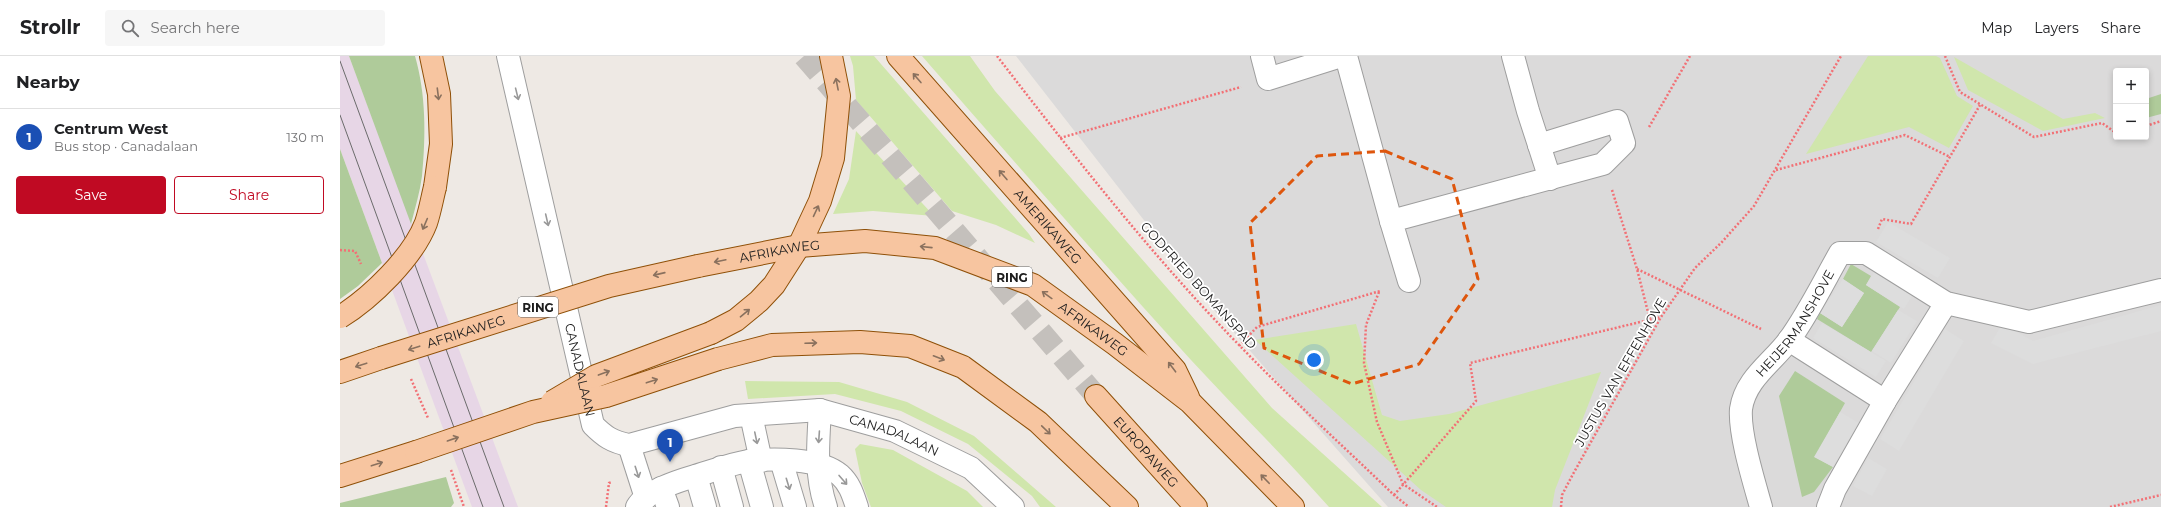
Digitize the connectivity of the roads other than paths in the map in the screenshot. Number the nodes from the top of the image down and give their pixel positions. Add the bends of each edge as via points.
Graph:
1 (431, 56) edge
2 (508, 56) edge
3 (831, 56) edge
4 (898, 56) edge
5 (1262, 56) edge
6 (1341, 56) edge
7 (1346, 56) edge
8 (1513, 56) edge
9 (1539, 145) junction
10 (1550, 179) junction
11 (1391, 221) junction
12 (799, 246) junction
13 (1408, 281) road end
14 (2161, 290) edge
15 (1946, 302) junction
16 (340, 318) edge
17 (1788, 342) junction
18 (340, 372) edge
19 (1096, 396) tunnel mouth
20 (1885, 401) junction
21 (1190, 402) junction
22 (820, 410) junction
23 (533, 412) junction
24 (751, 415) junction
25 (629, 445) junction
26 (763, 461) junction
27 (817, 464) junction
28 (721, 467) junction
29 (340, 476) edge
30 (696, 476) junction
31 (648, 502) edge
32 (705, 507) edge
33 (732, 507) edge
34 (762, 507) edge
35 (795, 507) edge
36 (826, 507) edge
37 (858, 507) edge
38 (1013, 507) edge
39 (1127, 507) edge
40 (1196, 507) edge
41 (1293, 507) edge
42 (1761, 507) edge
43 (1828, 507) edge

1 -> 16 main road, bridge via 439,94 441,144 435,187 426,224 409,252 380,287
2 -> 25 street, CANADALAAN via 593,424 605,437
12 -> 3 main road via 820,201 833,158 839,96
21 -> 4 main road, AMERIKAWEG via 1175,370
5 - 6 street via 1268,79
7 - 11 street
8 - 9 street
9 - 10 street
9 - 10 street via 1617,121 1624,143 1603,164
10 - 11 street
11 - 13 street
12 -> 18 main road, AFRIKAWEG / RING, bridge via 609,286
21 -> 12 main road, AFRIKAWEG / RING via 1033,285 935,248 865,241
23 -> 12 main road, bridge via 596,376 711,333 736,320 774,285
14 - 15 street, HEIJERMANSHOVE via 2029,322
15 - 17 street, HEIJERMANSHOVE via 1866,254 1840,253
15 - 20 street
17 - 20 street
17 - 42 street, HEIJERMANSHOVE via 1767,362 1750,386 1741,408 1744,442
19 - 40 main road, EUROPAWEG
20 - 43 street via 1835,489
41 -> 21 main road, RING
22 - 24 street, CANADALAAN
22 -> 27 street
22 - 38 street, CANADALAAN via 895,431 970,468
29 -> 23 main road, bridge
23 -> 39 main road, bridge via 606,396 718,359 772,345 860,342 910,346 963,367 1038,422
24 - 25 street, CANADALAAN via 735,416
24 -> 26 street
25 -> 31 street
26 - 27 street
26 - 28 street
26 - 34 street
26 -> 35 street
27 - 36 street via 821,493
27 -> 37 street via 839,475 851,489
28 - 30 street
28 - 33 street
30 - 31 street
30 - 32 street

